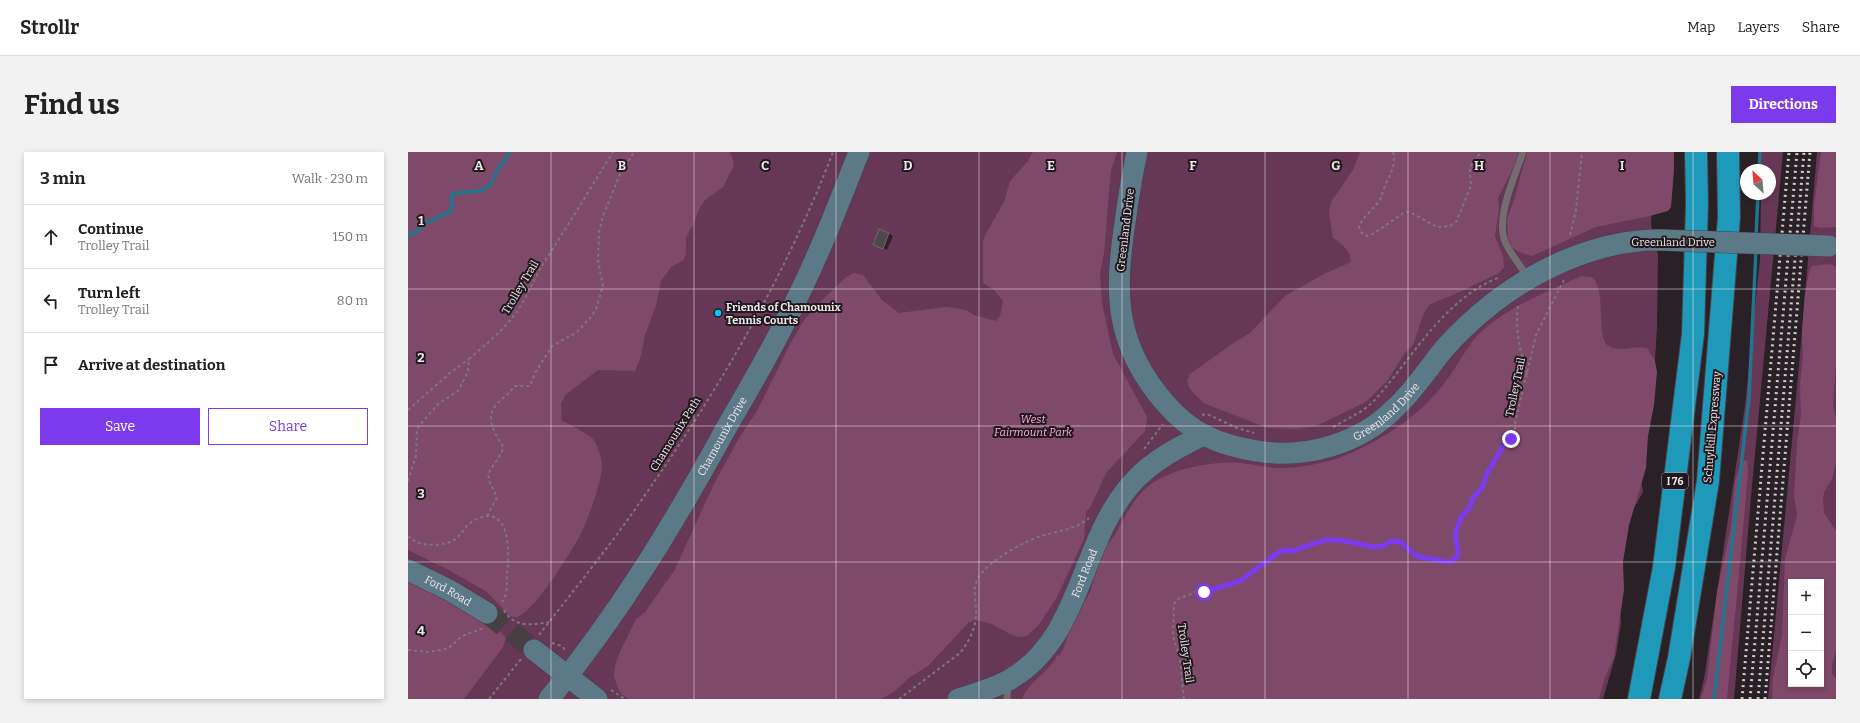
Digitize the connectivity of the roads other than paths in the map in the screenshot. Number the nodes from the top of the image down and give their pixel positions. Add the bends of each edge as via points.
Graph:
1 (859, 152) edge
2 (1137, 152) edge
3 (1524, 152) edge
4 (1696, 152) edge
5 (1728, 152) edge
6 (1833, 246) edge
7 (1515, 281) junction
8 (1201, 426) junction
9 (408, 570) edge
10 (493, 612) tunnel mouth
11 (535, 648) tunnel mouth
12 (566, 676) junction
13 (1008, 690) edge
14 (549, 699) edge
15 (597, 699) edge
16 (958, 699) edge
17 (1639, 699) edge
18 (1670, 699) edge

1 - 12 main road, Chamounix Drive via 830,227 790,313 700,475 613,613
2 - 8 main road, Greenland Drive via 1119,269 1120,307 1125,333 1132,354 1149,384 1180,419
3 - 7 lane via 1504,211 1503,236
4 - 17 highway, I 76 via 1693,334 1664,567
5 - 18 highway, Schuylkill Expressway via 1729,217 1708,481 1680,658
6 - 7 main road, Greenland Drive, bridge via 1631,240 1600,247
7 - 8 main road, Greenland Drive via 1452,340 1394,409 1371,428 1353,438 1321,449 1279,453 1218,442
8 - 13 main road, Ford Road via 1132,482 1103,527 1074,598 1053,640
9 - 10 main road, Ford Road
11 - 12 main road
12 - 14 main road, Chamounix Drive
12 - 15 main road
13 - 16 main road, Ford Road

